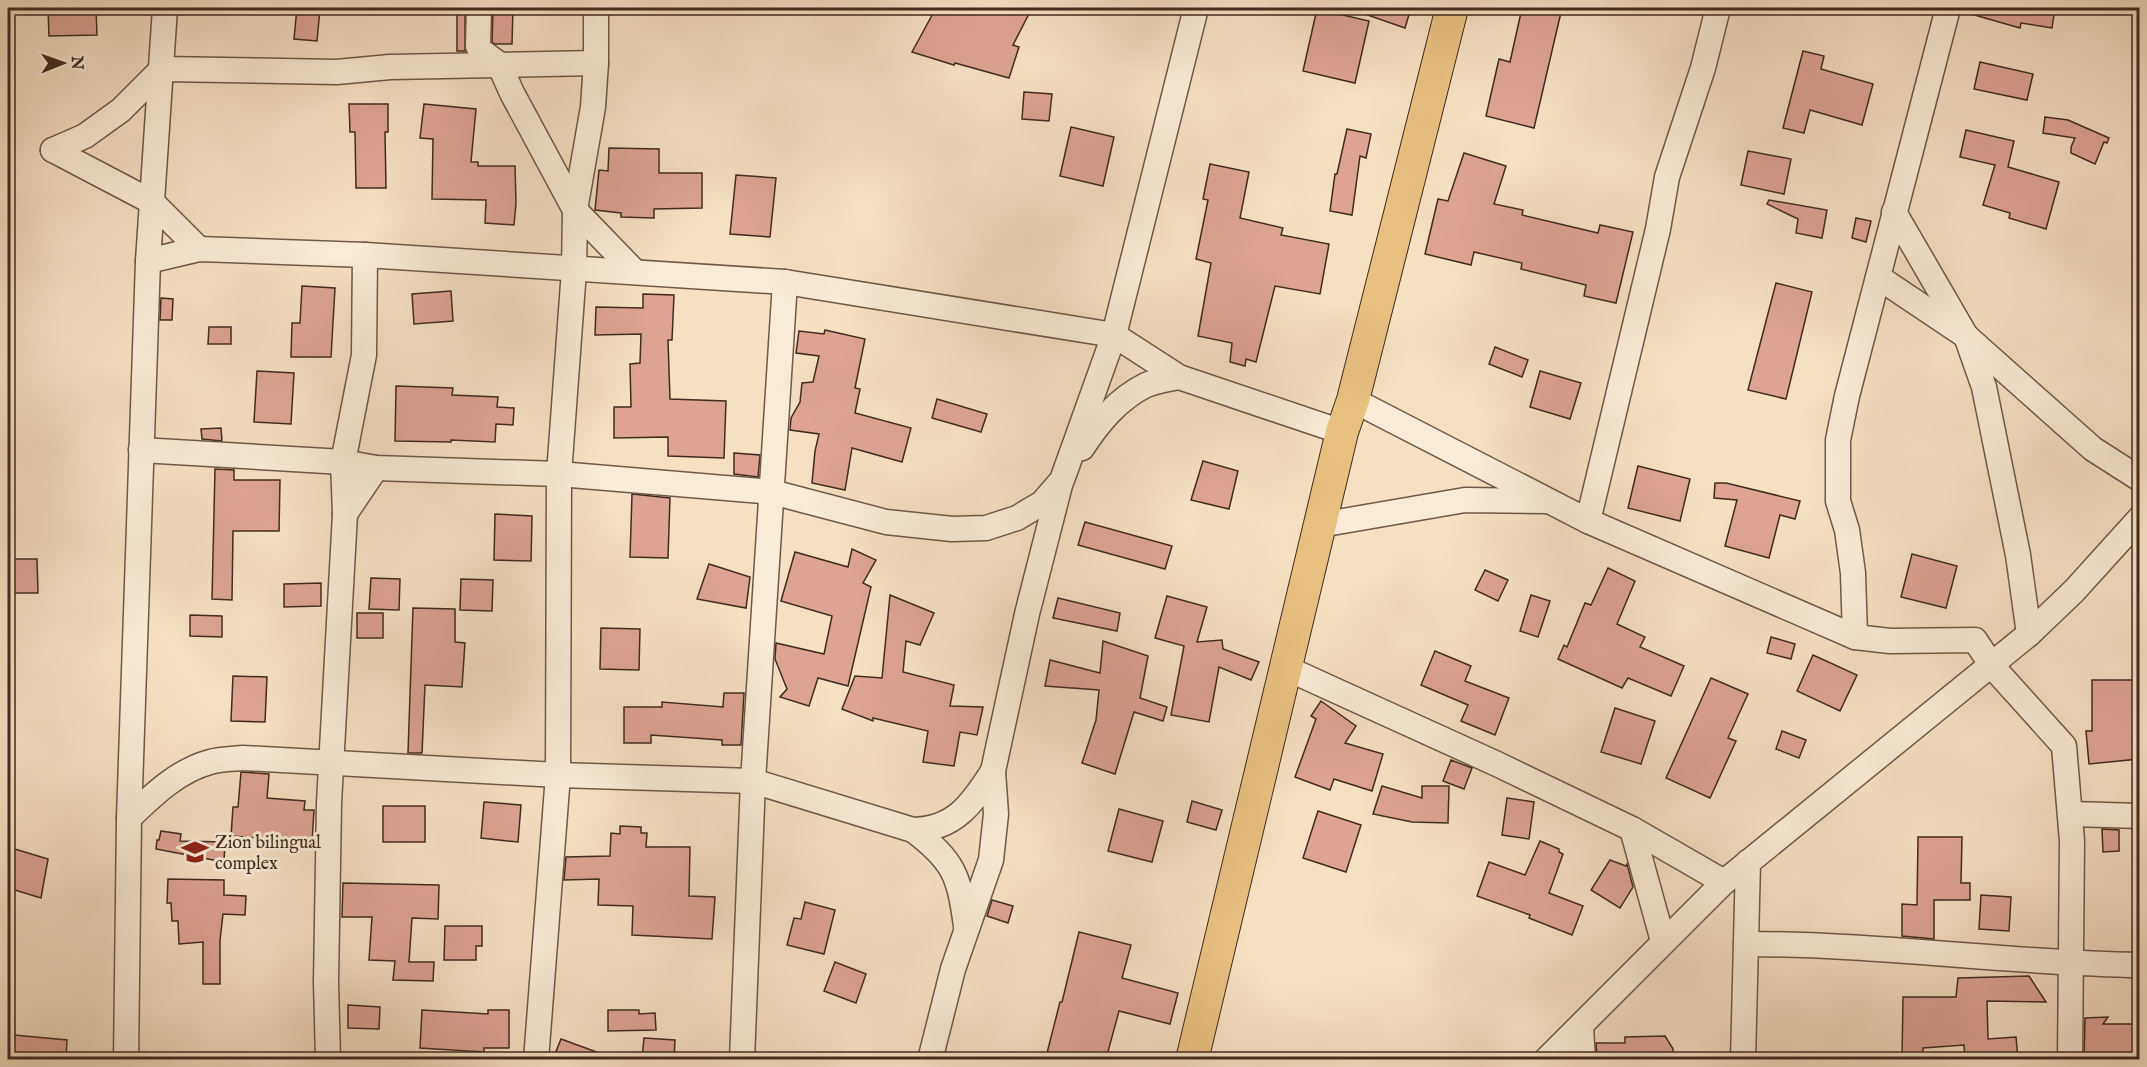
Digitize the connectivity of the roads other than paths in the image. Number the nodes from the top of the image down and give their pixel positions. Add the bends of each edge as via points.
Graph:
1 (165, 8) edge
2 (479, 8) edge
3 (596, 8) edge
4 (1196, 8) edge
5 (1452, 8) edge
6 (1718, 8) edge
7 (1948, 8) edge
8 (596, 63) junction
9 (499, 64) junction
10 (162, 69) junction
11 (152, 202) junction
12 (575, 210) junction
13 (1894, 212) junction
14 (199, 249) junction
15 (365, 255) junction
16 (147, 261) junction
17 (574, 270) junction
18 (634, 271) junction
19 (1878, 277) junction
20 (785, 282) junction
21 (1114, 335) junction
22 (1966, 336) junction
23 (1179, 377) junction
24 (1353, 400) junction
25 (1342, 432) junction
26 (141, 450) junction
27 (343, 462) junction
28 (375, 468) junction
29 (559, 474) junction
30 (2139, 479) edge
31 (1062, 480) junction
32 (772, 492) junction
33 (1551, 501) junction
34 (345, 514) junction
35 (2139, 518) edge
36 (1588, 520) junction
37 (1320, 525) junction
38 (2029, 634) junction
39 (1855, 637) junction
40 (1992, 666) junction
41 (1286, 668) junction
42 (332, 762) junction
43 (993, 771) junction
44 (558, 775) junction
45 (753, 780) junction
46 (2071, 814) junction
47 (2139, 816) edge
48 (129, 818) junction
49 (1632, 829) junction
50 (913, 830) junction
51 (1748, 862) junction
52 (1724, 882) junction
53 (966, 931) junction
54 (1663, 941) junction
55 (1746, 944) junction
56 (2070, 964) junction
57 (2139, 965) edge
58 (1581, 1027) junction
59 (126, 1059) edge
60 (328, 1059) edge
61 (536, 1059) edge
62 (742, 1059) edge
63 (930, 1059) edge
64 (1192, 1059) edge
65 (1546, 1059) edge
66 (1583, 1059) edge
67 (1743, 1059) edge
68 (2070, 1059) edge

1 - 10 street
2 - 9 street via 478,46
3 - 8 street
4 - 21 street
5 - 24 main road
6 - 36 street via 1667,177
7 - 13 street
8 - 9 street
8 - 12 street via 588,144
9 - 10 street via 337,72
9 - 12 street
10 - 11 street
10 - 11 street via 121,110 85,136 53,150
11 - 14 street
11 - 16 street
12 - 17 street
12 - 18 street
13 - 19 street
13 - 22 street
14 - 15 street
14 - 16 street
15 - 17 street
15 - 27 street via 364,355
16 - 26 street
17 - 18 street
17 - 29 street
18 - 20 street
19 - 22 street
19 - 39 street via 1838,440 1838,501 1853,573
20 - 21 street
20 - 32 street
21 - 23 street
21 - 31 street
22 - 30 street via 2092,449
22 - 38 street via 1984,387 2018,555
23 - 25 street
23 - 31 street via 1147,385 1120,401 1096,427
24 - 25 main road
24 - 33 street
25 - 37 main road
26 - 27 street
26 - 48 street
27 - 28 street
27 - 34 street
28 - 29 street
28 - 34 street
29 - 32 street
29 - 44 street
31 - 32 street via 1042,503 1017,518 986,528 952,530 886,522
31 - 43 street via 1027,614
32 - 45 street
33 - 36 street
33 - 37 street via 1466,500
34 - 42 street
35 - 38 street via 2074,591
36 - 39 street
37 - 41 main road
38 - 40 street
39 - 40 street via 1890,641 1976,640
40 - 46 street via 2064,746
40 - 51 street
41 - 49 street
41 - 64 main road
42 - 44 street
42 - 48 street via 243,758 210,761 181,774
42 - 60 street via 326,958
43 - 50 street via 962,813 943,825
43 - 53 street via 996,814 991,860
44 - 45 street
44 - 61 street
45 - 50 street
45 - 62 street
46 - 47 street
46 - 56 street
48 - 59 street
49 - 52 street
49 - 54 street
50 - 53 street via 935,847 953,870 962,897
51 - 52 street
51 - 55 street
52 - 54 street
53 - 63 street
54 - 58 street
55 - 56 street via 1806,944
55 - 67 street
56 - 57 street
56 - 68 street
58 - 65 street
58 - 66 street

